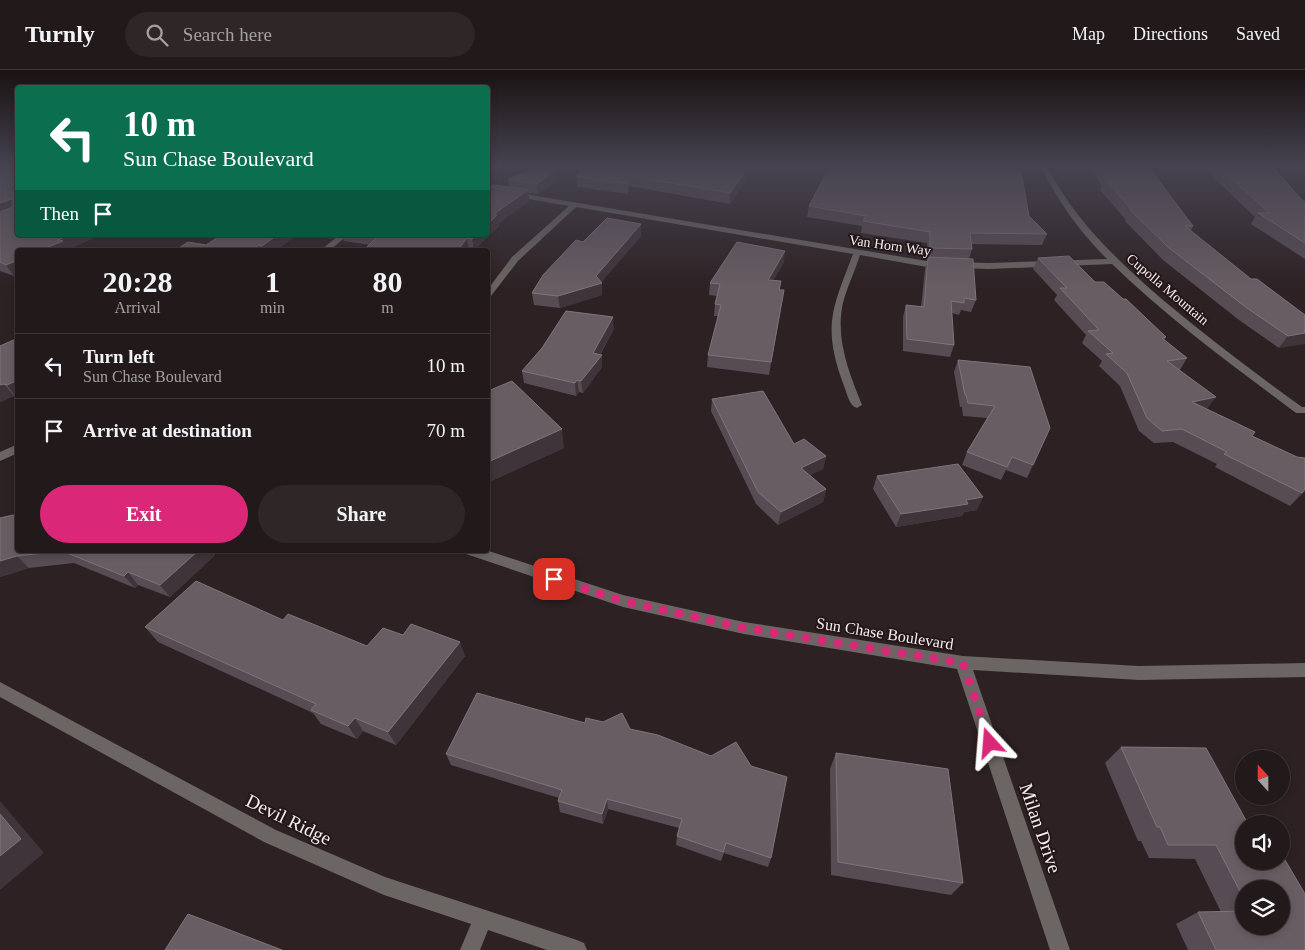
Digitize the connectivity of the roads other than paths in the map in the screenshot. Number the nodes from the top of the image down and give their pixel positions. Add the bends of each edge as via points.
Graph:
1 (572, 207) edge
2 (593, 207) edge
3 (1066, 207) edge
4 (341, 237) edge
5 (328, 248) edge
6 (857, 253) junction
7 (1113, 261) junction
8 (490, 291) edge
9 (857, 405) dead end
10 (1302, 410) edge
11 (15, 450) edge
12 (0, 457) edge
13 (480, 553) edge
14 (963, 663) junction
15 (1305, 670) edge
16 (0, 689) edge
17 (483, 918) junction
18 (470, 950) edge
19 (577, 950) edge
20 (1060, 950) edge

1 - 8 street via 515,260
2 - 6 street, Van Horn Way
3 - 7 street, Cupolla Mountain
4 - 5 street
6 - 7 street, Van Horn Way via 927,264 989,266
6 - 9 street via 837,311 836,333 840,362
7 - 10 street, Cupolla Mountain via 1171,312
11 - 12 street
13 - 14 street, Sun Chase Boulevard via 623,601 744,628
14 - 15 street, Sun Chase Boulevard via 1139,673
14 - 20 street, Milan Drive
16 - 17 street, Devil Ridge via 270,836 384,886
17 - 18 street
17 - 19 street, Devil Ridge

